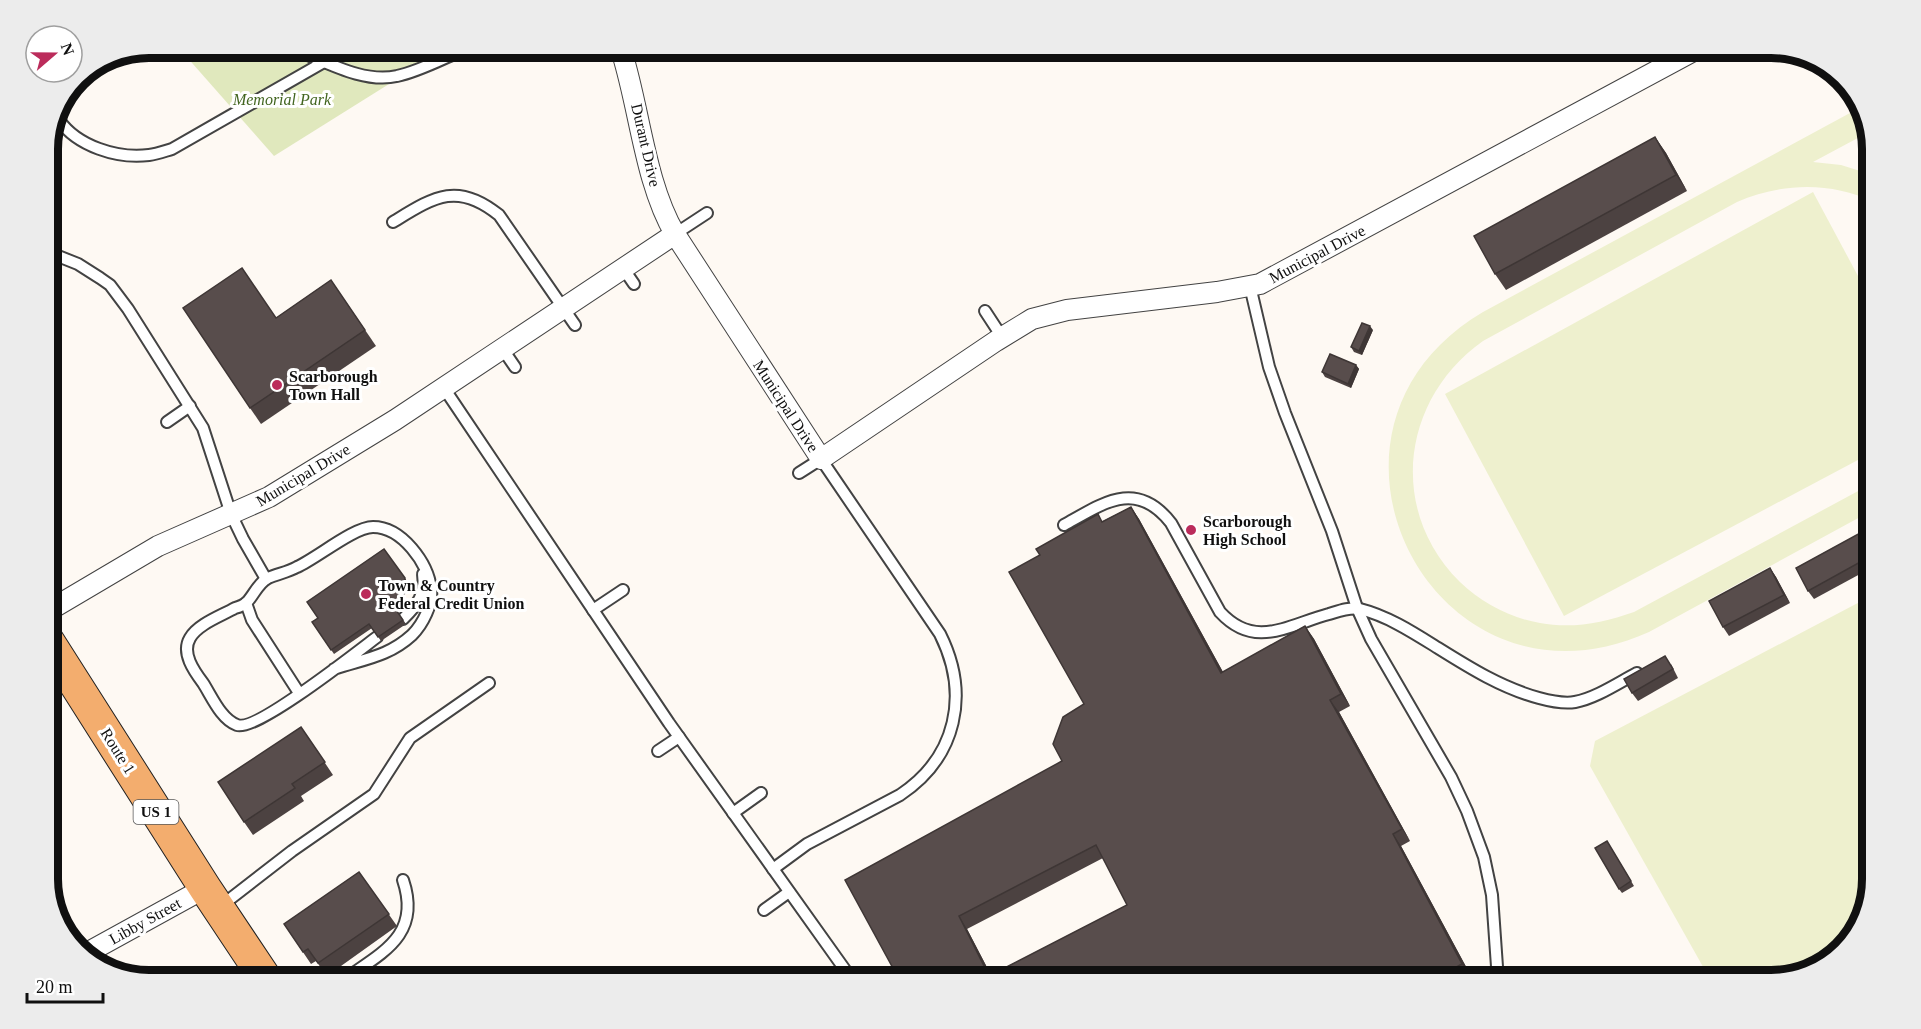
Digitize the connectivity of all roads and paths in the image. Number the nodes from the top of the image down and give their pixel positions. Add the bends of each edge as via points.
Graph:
1 (317, 59) edge
2 (441, 59) edge
3 (624, 59) edge
4 (1679, 59) edge
5 (324, 62) junction
6 (62, 125) edge
7 (707, 213) dead end
8 (393, 222) dead end
9 (675, 234) junction
10 (59, 256) edge
11 (1250, 286) junction
12 (563, 308) junction
13 (985, 311) dead end
14 (575, 325) dead end
15 (1002, 337) junction
16 (502, 348) junction
17 (515, 367) dead end
18 (444, 388) junction
19 (190, 406) junction
20 (167, 422) dead end
21 (821, 459) junction
22 (800, 473) dead end
23 (231, 514) junction
24 (1064, 525) dead end
25 (417, 557) junction
26 (266, 579) junction
27 (623, 590) dead end
28 (246, 603) junction
29 (59, 604) edge
30 (1357, 609) junction
31 (593, 610) junction
32 (403, 619) edge
33 (377, 637) edge
34 (59, 658) edge
35 (334, 669) junction
36 (1639, 672) edge
37 (489, 683) dead end
38 (300, 693) junction
39 (679, 737) junction
40 (658, 751) dead end
41 (761, 793) dead end
42 (733, 813) junction
43 (773, 869) junction
44 (404, 880) dead end
45 (789, 892) junction
46 (211, 898) junction
47 (764, 910) dead end
48 (93, 950) edge
49 (260, 970) edge
50 (357, 970) edge
51 (845, 970) edge
52 (1497, 970) edge

1 - 5 lane
2 - 5 lane via 396,77 364,75
3 - 9 street, Durant Drive via 660,205
4 - 11 street, Municipal Drive via 1277,277
5 - 6 lane via 172,148 149,155 96,148 77,140
7 - 9 lane
8 - 12 lane via 419,206 449,196 464,195 486,204 499,215
9 - 12 street, Municipal Drive via 629,276
9 - 21 street, Municipal Drive
10 - 19 lane via 110,285
11 - 15 street, Municipal Drive via 1067,310 1032,320
11 - 30 lane via 1269,367 1332,531
12 - 14 lane
12 - 16 street, Municipal Drive
13 - 15 lane
15 - 21 street, Municipal Drive
16 - 17 lane
16 - 18 street, Municipal Drive
18 - 23 street, Municipal Drive via 269,496
18 - 31 lane
19 - 20 lane
19 - 23 lane via 209,441
21 - 22 lane
21 - 43 lane via 940,634 954,665 955,711 941,750 914,786 807,844
23 - 26 lane
23 - 29 street, Municipal Drive via 158,546
24 - 30 lane via 1115,499 1131,498 1150,505 1172,523 1220,612 1247,631 1270,632
25 - 26 lane via 396,534 372,527 299,567
25 - 32 lane via 424,585 422,596
25 - 35 lane via 425,568 431,590 429,609 419,626 386,653
26 - 28 lane
27 - 31 lane
28 - 38 lane via 252,620
28 - 38 lane via 194,632 186,649 193,668 225,717 239,726 260,720
30 - 36 lane via 1413,632 1499,684 1547,700 1575,702
30 - 52 lane via 1451,777 1475,832 1489,874
31 - 39 lane
33 - 35 lane
34 - 46 main road, Route 1 / US 1
35 - 38 lane
37 - 46 lane via 411,738 382,784 364,802 292,851
39 - 40 lane
39 - 42 lane
41 - 42 lane
42 - 43 lane
43 - 45 lane
44 - 50 lane via 409,910 399,936
45 - 47 lane
45 - 51 lane
46 - 48 street, Libby Street
46 - 49 main road, Route 1 / US 1

